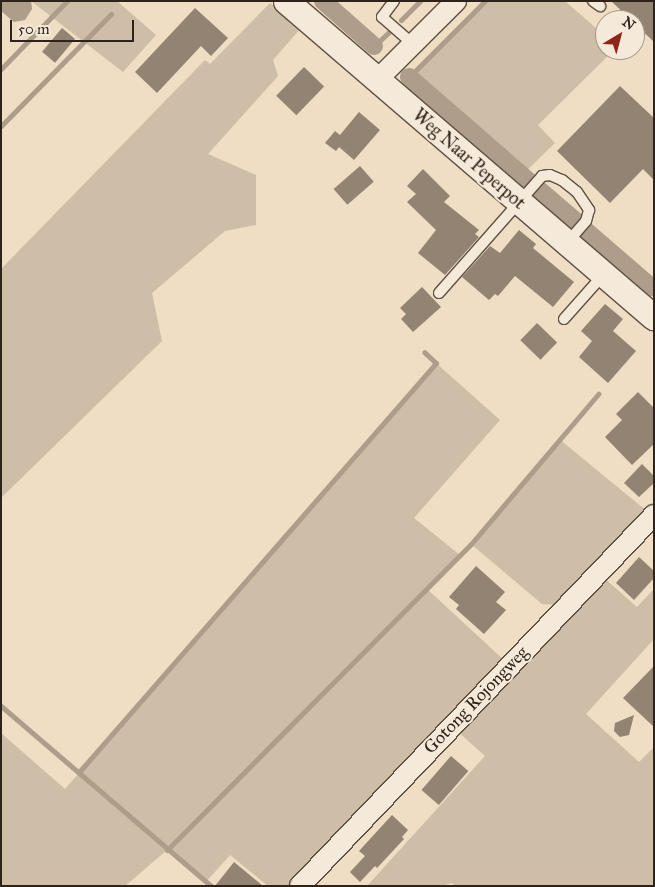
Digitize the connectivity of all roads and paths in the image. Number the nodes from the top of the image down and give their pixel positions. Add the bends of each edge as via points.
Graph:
1 (286, 1) edge
2 (394, 1) edge
3 (456, 1) edge
4 (413, 44) junction
5 (376, 80) junction
6 (518, 201) junction
7 (567, 243) junction
8 (604, 274) junction
9 (439, 293) dead end
10 (652, 311) edge
11 (564, 319) dead end
12 (654, 515) edge
13 (300, 886) edge

1 - 5 street, Weg Naar Peperpot
2 - 4 lane via 382,17
3 - 4 street
4 - 5 street
5 - 6 street, Weg Naar Peperpot
6 - 7 street, Weg Naar Peperpot
6 - 7 lane via 536,180 550,175 577,192 589,210 586,221
6 - 9 lane
7 - 8 street, Weg Naar Peperpot
8 - 10 street, Weg Naar Peperpot
8 - 11 lane
12 - 13 street, Gotong Rojongweg

